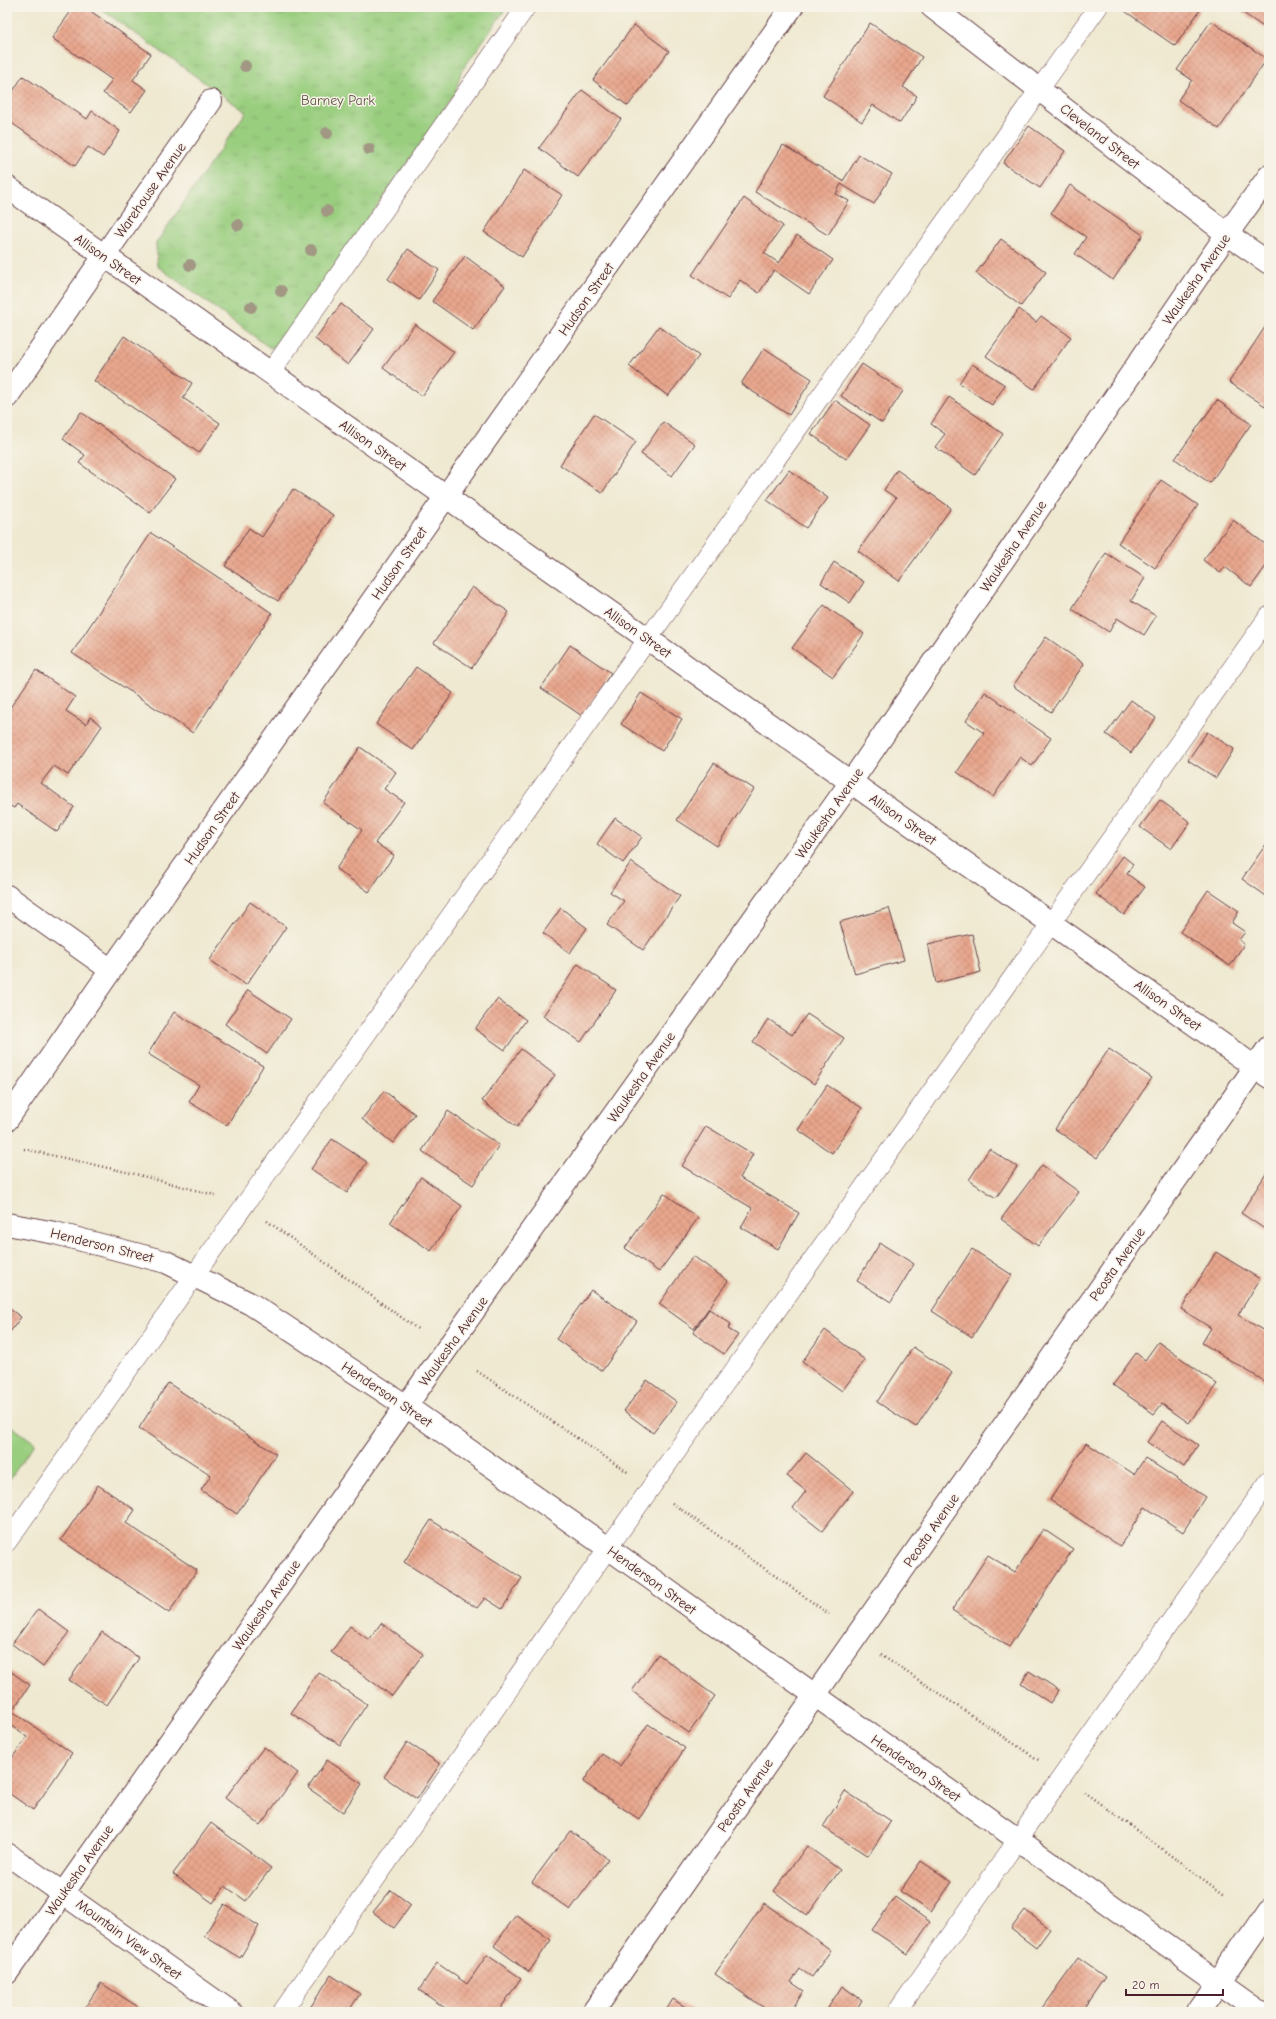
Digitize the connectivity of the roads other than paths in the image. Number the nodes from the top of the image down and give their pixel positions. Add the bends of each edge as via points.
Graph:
1 (526, 7) edge
2 (792, 7) edge
3 (932, 7) edge
4 (1098, 7) edge
5 (1039, 89) junction
6 (211, 101) dead end
7 (1269, 176) edge
8 (7, 187) edge
9 (1227, 234) junction
10 (104, 256) junction
11 (1269, 263) edge
12 (270, 372) junction
13 (7, 397) edge
14 (446, 497) junction
15 (1269, 616) edge
16 (648, 639) junction
17 (851, 782) junction
18 (7, 896) edge
19 (1052, 923) junction
20 (111, 970) junction
21 (1269, 1047) edge
22 (1262, 1072) edge
23 (7, 1120) edge
24 (7, 1224) edge
25 (194, 1276) junction
26 (406, 1406) junction
27 (1269, 1481) edge
28 (7, 1542) edge
29 (608, 1548) junction
30 (814, 1696) junction
31 (1017, 1840) junction
32 (7, 1854) edge
33 (63, 1892) junction
34 (1269, 1909) edge
35 (7, 1973) edge
36 (1218, 1983) junction
37 (231, 2012) edge
38 (282, 2012) edge
39 (593, 2012) edge
40 (897, 2012) edge
41 (1198, 2012) edge
42 (1260, 2012) edge

1 - 12 lane
2 - 14 street, Hudson Street
3 - 5 street, Cleveland Street
4 - 5 lane
5 - 9 street, Cleveland Street
5 - 16 lane
6 - 10 street, Warehouse Avenue
7 - 9 street, Waukesha Avenue
8 - 10 street, Allison Street
9 - 11 street, Cleveland Street
9 - 17 street, Waukesha Avenue
10 - 12 street, Allison Street
10 - 13 street, Warehouse Avenue
12 - 14 street, Allison Street
14 - 16 street, Allison Street
14 - 20 street, Hudson Street
15 - 19 lane
16 - 17 street, Allison Street
16 - 25 lane
17 - 19 street, Allison Street
17 - 26 street, Waukesha Avenue
18 - 20 street
19 - 22 street, Allison Street
19 - 29 lane
20 - 23 street, Hudson Street
21 - 22 street, Peosta Avenue
22 - 30 street, Peosta Avenue
24 - 25 street, Henderson Street via 55,1233 166,1262
25 - 26 street, Henderson Street via 251,1304
25 - 28 lane
26 - 29 street, Henderson Street
26 - 33 street, Waukesha Avenue
27 - 31 lane
29 - 30 street, Henderson Street
29 - 38 lane
30 - 31 street, Henderson Street
30 - 39 street, Peosta Avenue
31 - 36 street, Henderson Street
31 - 40 lane
32 - 33 street, Mountain View Street
33 - 35 street, Waukesha Avenue
33 - 37 street, Mountain View Street
34 - 36 street
36 - 41 street
36 - 42 street, Henderson Street

